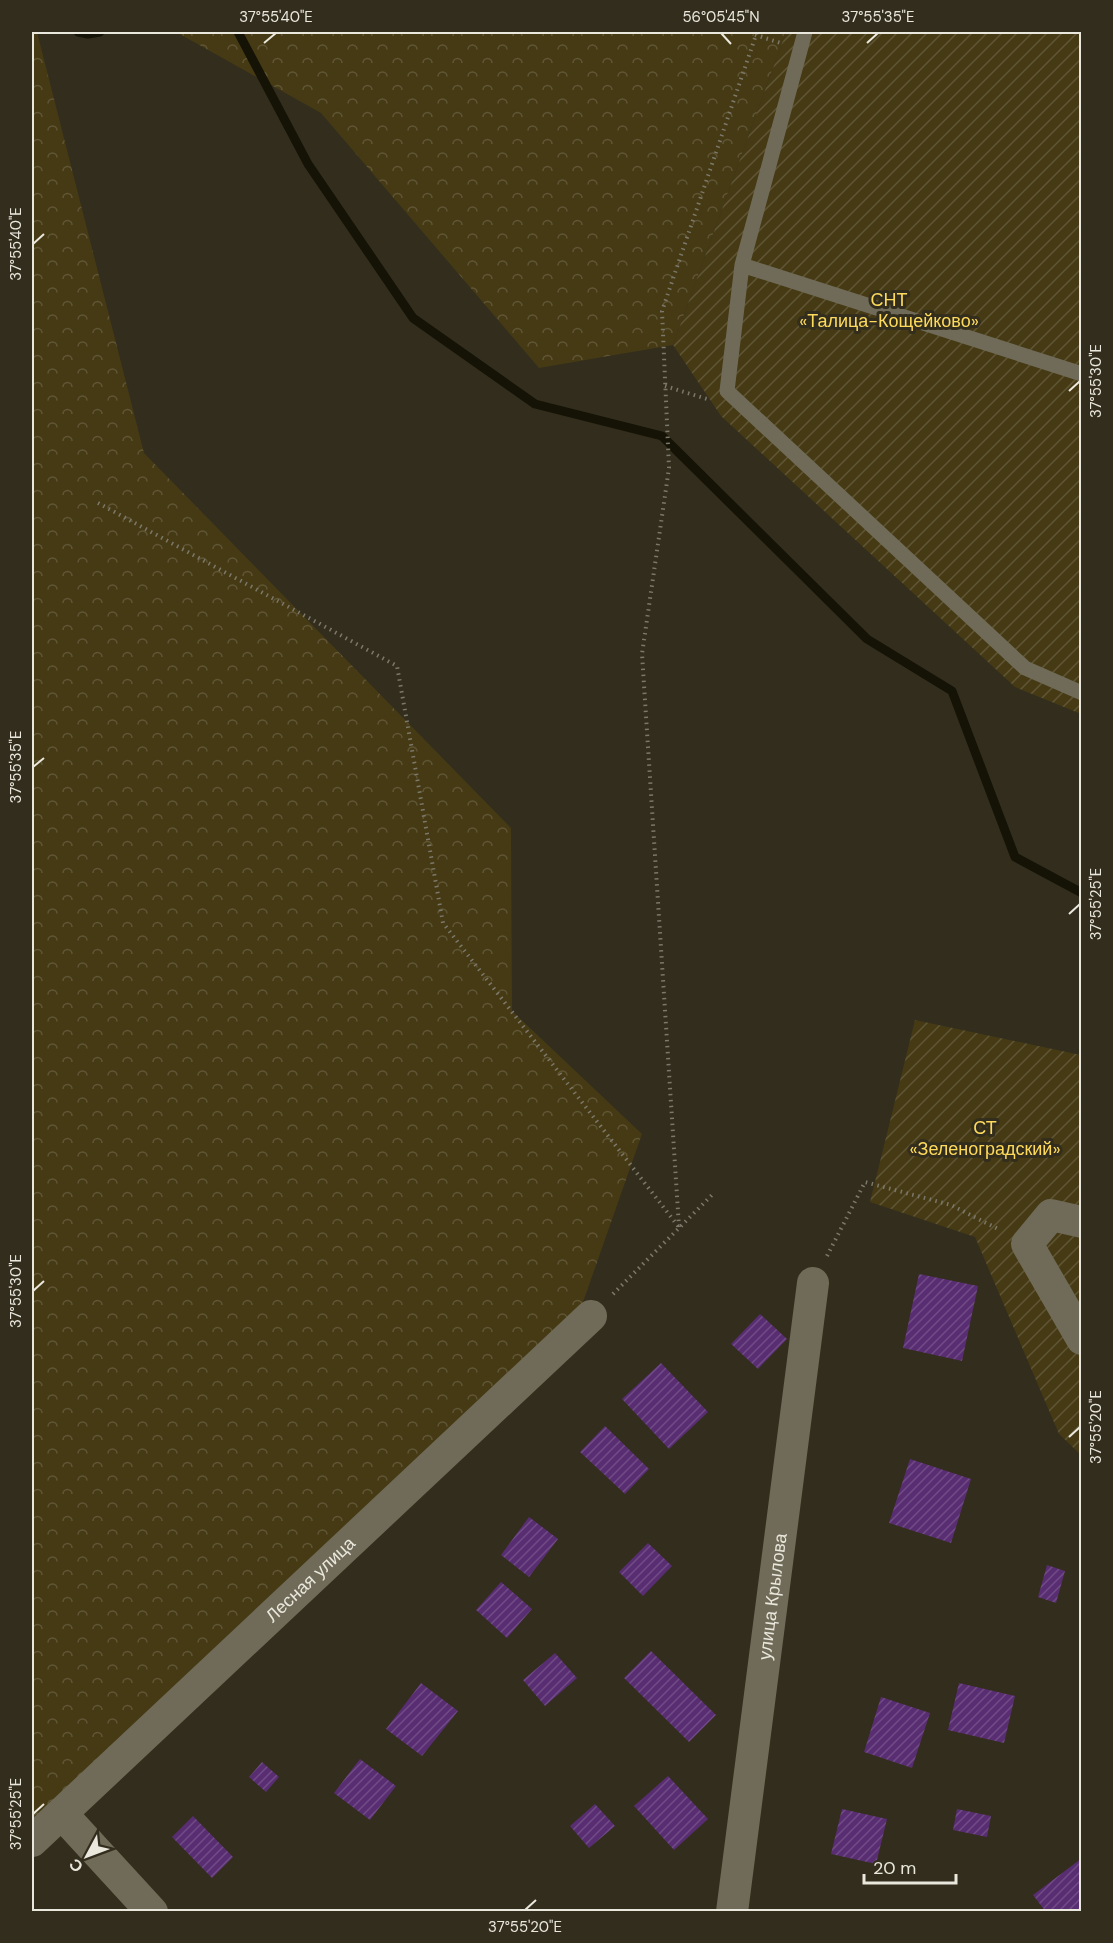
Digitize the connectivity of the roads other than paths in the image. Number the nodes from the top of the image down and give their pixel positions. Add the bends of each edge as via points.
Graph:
1 (805, 32) edge
2 (742, 265) junction
3 (1082, 374) edge
4 (1082, 693) edge
5 (1082, 1222) edge
6 (813, 1283) road end
7 (591, 1316) road end
8 (1082, 1339) edge
9 (63, 1814) junction
10 (32, 1841) edge
11 (152, 1911) edge
12 (732, 1911) edge

1 - 2 lane
2 - 3 lane
2 - 4 lane via 727,391 1025,668
5 - 8 street via 1051,1215 1027,1244
6 - 12 street, улица Крылова
7 - 9 street, Лесная улица
9 - 10 street, Лесная улица
9 - 11 street

